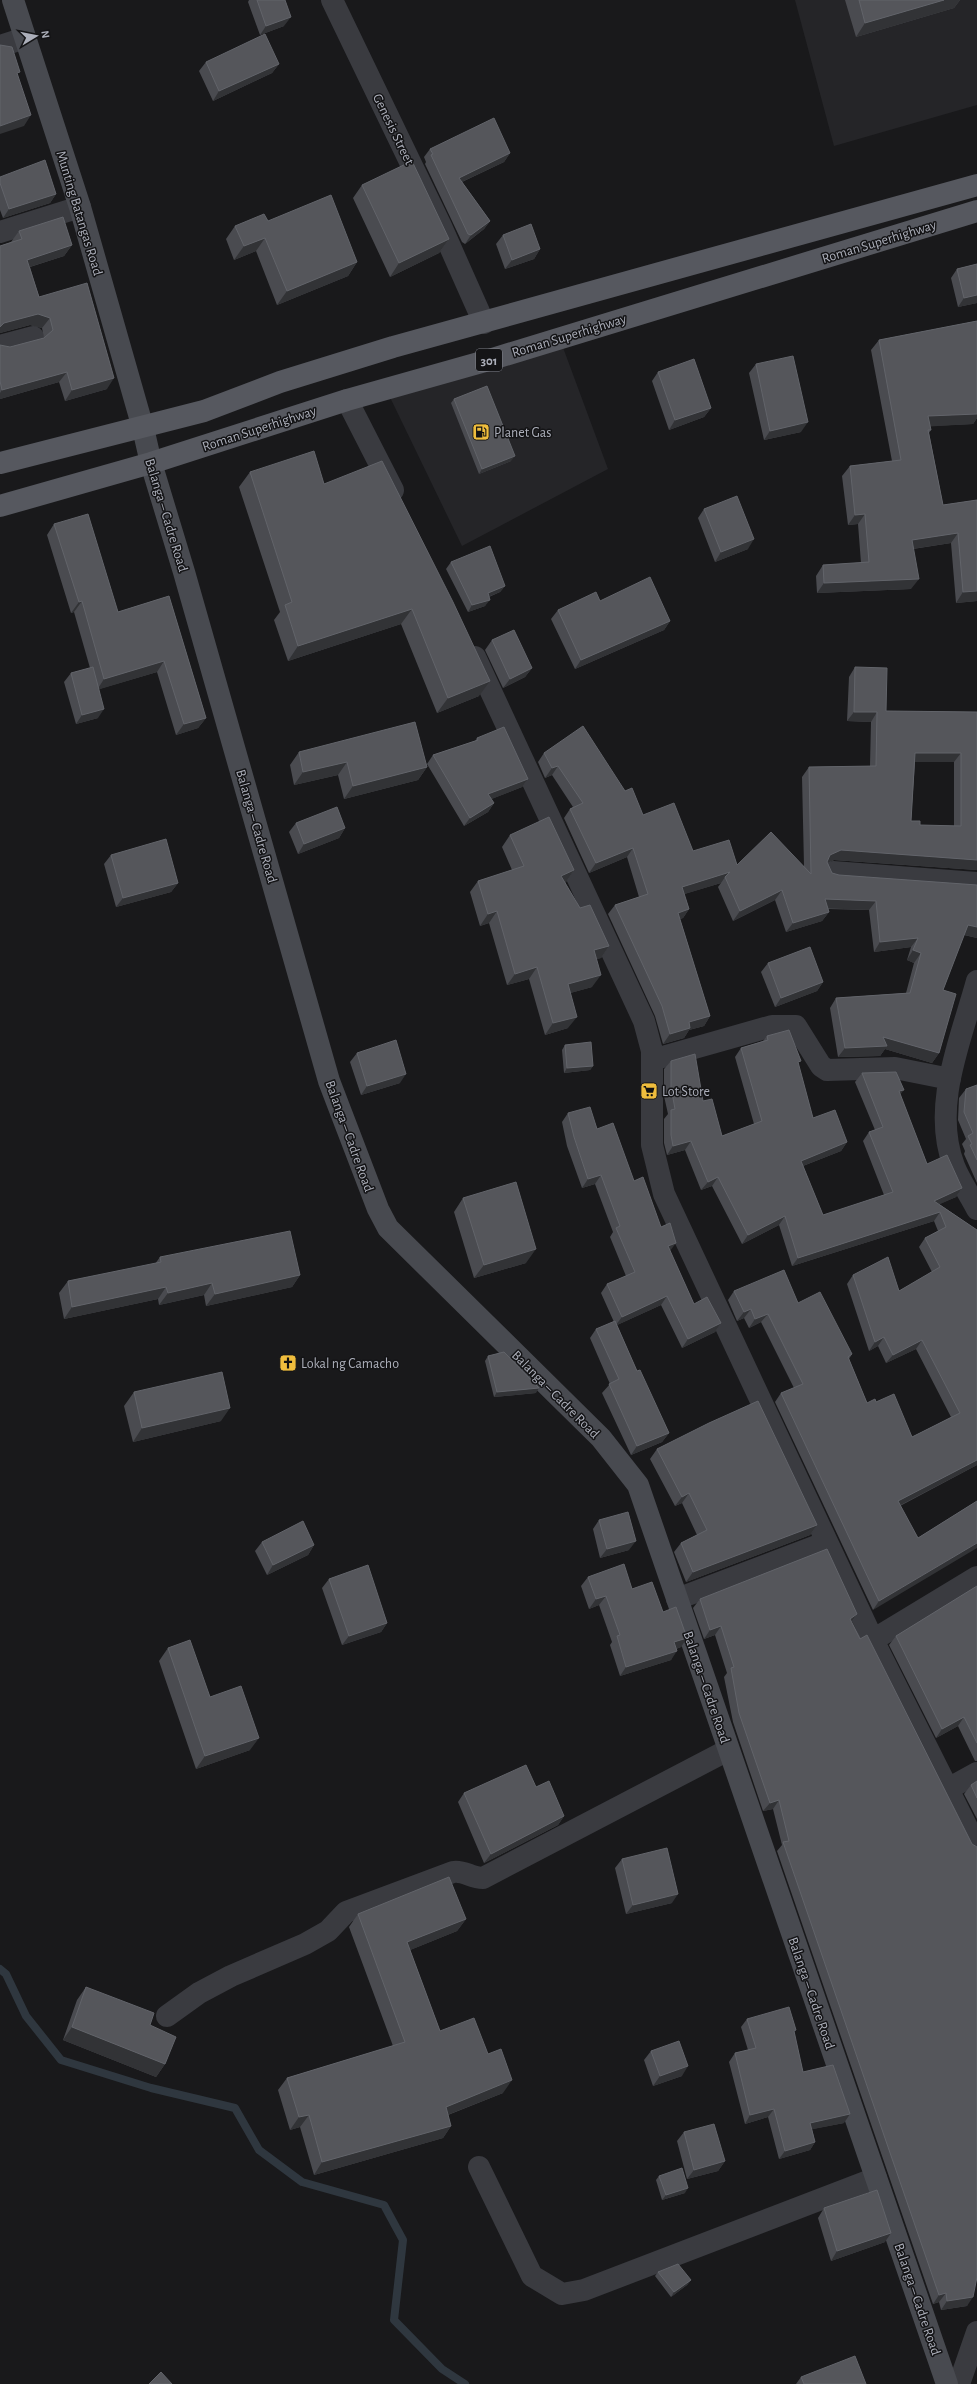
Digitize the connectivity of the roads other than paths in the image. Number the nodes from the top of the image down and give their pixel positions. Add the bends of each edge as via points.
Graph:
1 (13, 0) edge
2 (332, 0) edge
3 (25, 38) junction
4 (0, 46) edge
5 (977, 185) edge
6 (80, 207) junction
7 (977, 212) edge
8 (0, 232) edge
9 (484, 324) junction
10 (33, 337) dead end
11 (0, 346) edge
12 (347, 400) junction
13 (143, 428) junction
14 (1, 460) edge
15 (151, 463) junction
16 (0, 506) edge
17 (401, 506) edge
18 (468, 640) edge
19 (833, 872) edge
20 (977, 883) edge
21 (977, 981) edge
22 (652, 1060) junction
23 (950, 1079) junction
24 (977, 1209) edge
25 (827, 1542) junction
26 (977, 1577) edge
27 (677, 1599) junction
28 (873, 1640) junction
29 (728, 1750) junction
30 (977, 1773) edge
31 (948, 1789) junction
32 (977, 1848) edge
33 (167, 2016) dead end
34 (479, 2167) dead end
35 (876, 2178) junction
36 (977, 2332) edge
37 (947, 2384) edge
38 (959, 2384) edge

1 - 3 street, Munting Batangas Road
2 - 9 street, Genesis Street via 440,224
3 - 4 street
3 - 6 street, Munting Batangas Road
5 - 9 main road, Roman Superhighway
6 - 8 street
6 - 13 street, Munting Batangas Road
7 - 12 main road, Roman Superhighway / 301 via 496,358
9 - 13 main road, Roman Superhighway via 393,347 280,382 204,411
10 - 11 street
12 - 15 main road, Roman Superhighway / 301
12 - 17 street
13 - 14 main road, Roman Superhighway
13 - 15 street, Balanga – Cadre Road
15 - 16 main road, Roman Superhighway / 301
15 - 27 street, Balanga – Cadre Road via 329,1081 378,1209 388,1228 602,1438 634,1478
18 - 22 street via 644,1021
19 - 20 street
21 - 23 street
22 - 23 street via 772,1026 787,1025 796,1026 821,1066 827,1070 895,1068
22 - 25 street via 652,1145 664,1194
23 - 24 street via 946,1093 947,1137 954,1166
25 - 27 street
25 - 28 street
26 - 28 street
27 - 29 street, Balanga – Cadre Road
28 - 31 street
29 - 33 street via 483,1878 474,1878 460,1871 453,1872 346,1912 328,1931 305,1944 231,1976 199,1993
29 - 35 street, Balanga – Cadre Road
30 - 31 street
31 - 32 street
34 - 35 street via 532,2276 562,2294 584,2290
35 - 37 street, Balanga – Cadre Road
36 - 38 street

